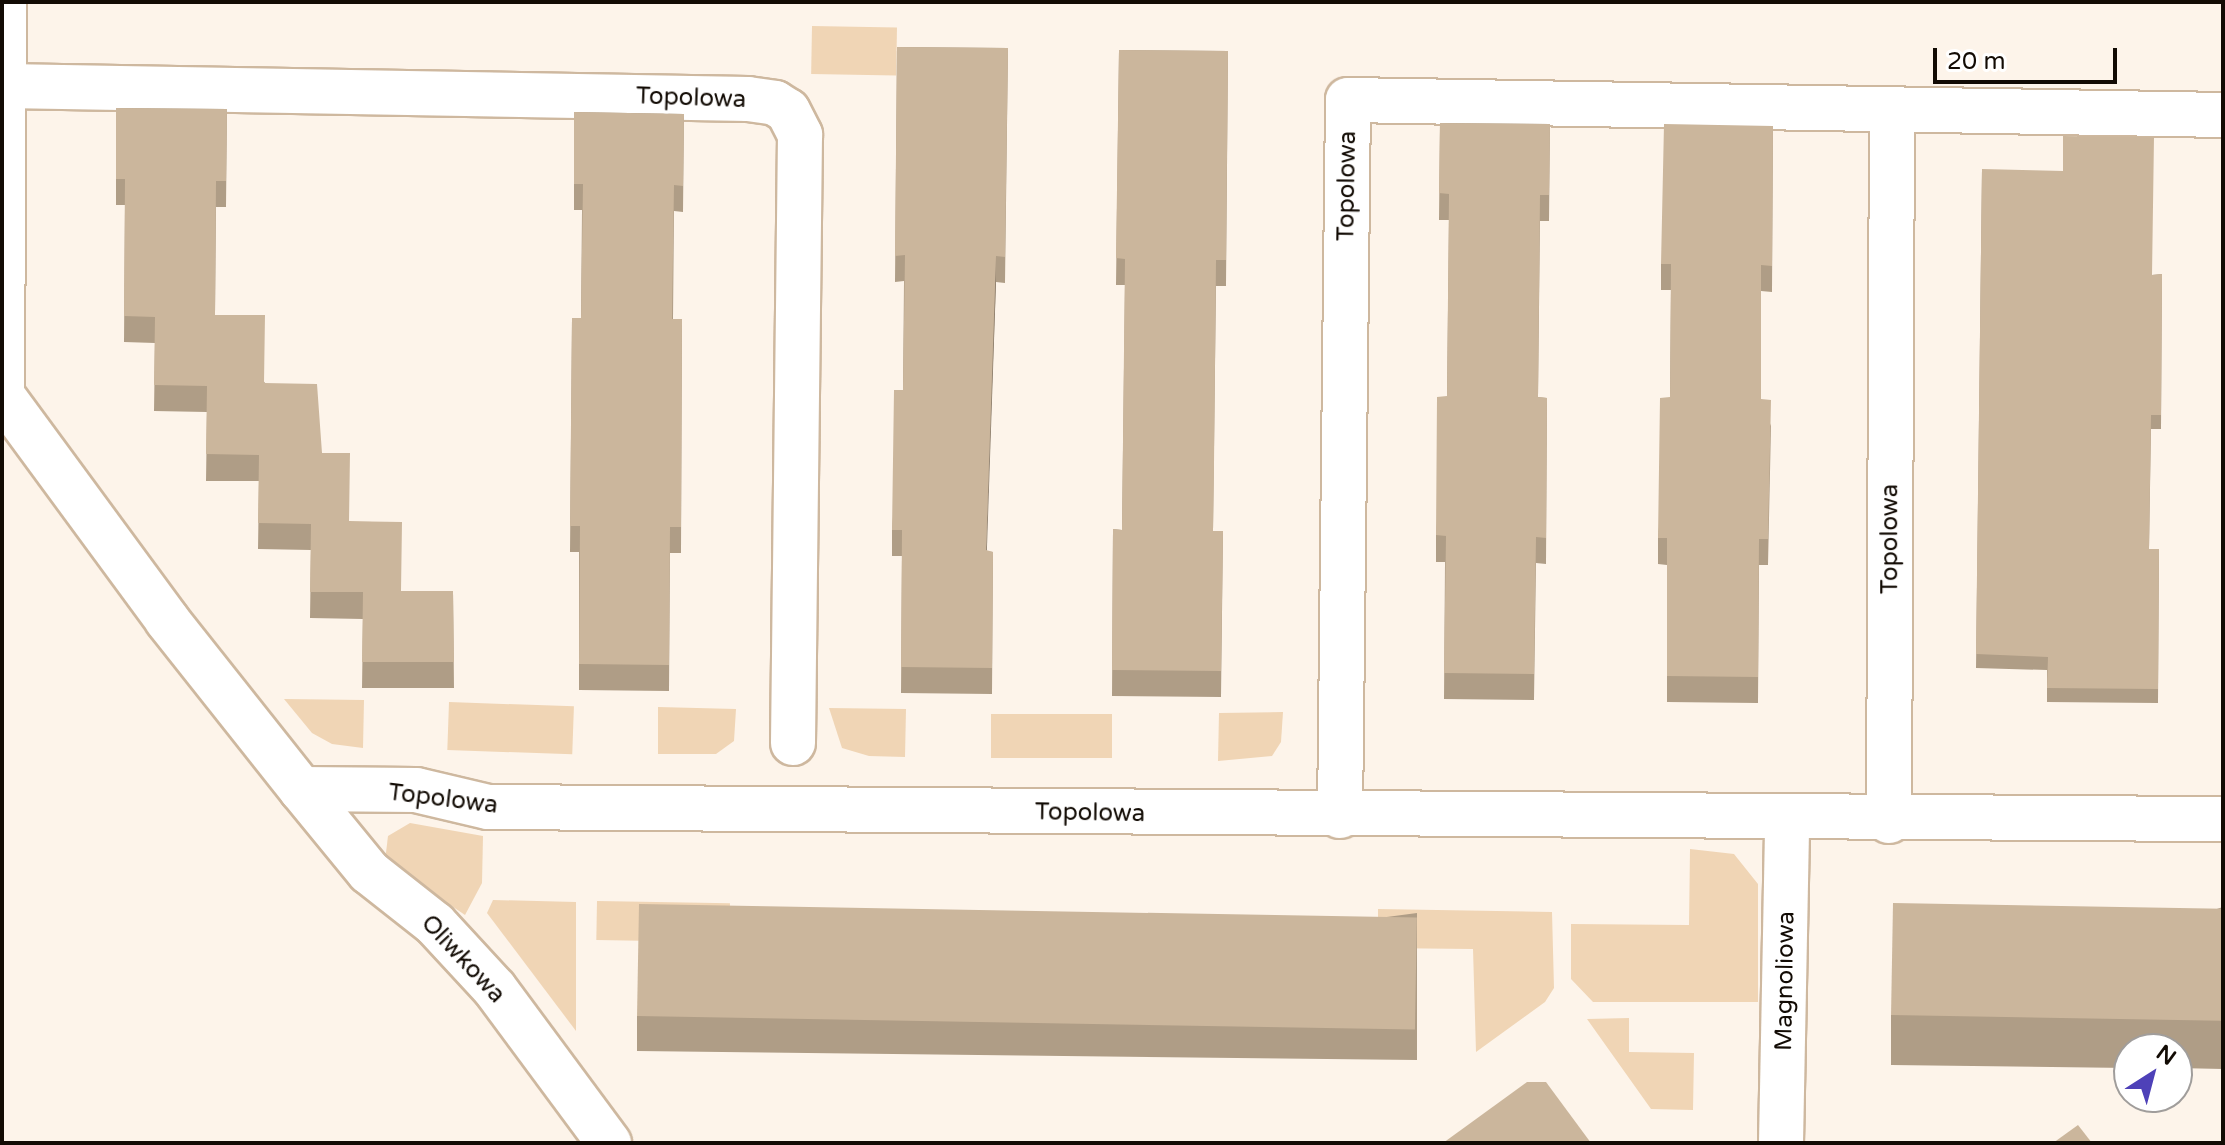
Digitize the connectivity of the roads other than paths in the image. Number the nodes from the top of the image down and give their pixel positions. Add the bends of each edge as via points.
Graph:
1 (4, 2) edge
2 (5, 86) junction
3 (1892, 112) junction
4 (2223, 115) edge
5 (793, 743) dead end
6 (301, 789) junction
7 (1340, 816) junction
8 (1787, 819) junction
9 (2223, 819) edge
10 (1889, 821) junction
11 (609, 1143) edge
12 (1781, 1143) edge

1 - 2 street
2 - 5 street, Topolowa via 748,99 788,111 800,135
2 - 6 street via 2,395 167,620
3 - 4 street, Topolowa
3 - 7 street, Topolowa via 1348,100
3 - 10 street, Topolowa
6 - 7 street, Topolowa via 416,790 488,807
6 - 11 street, Oliwkowa via 369,872 435,924 495,989
7 - 8 street, Topolowa
8 - 10 street, Topolowa
8 - 12 street, Magnoliowa
9 - 10 street, Topolowa

